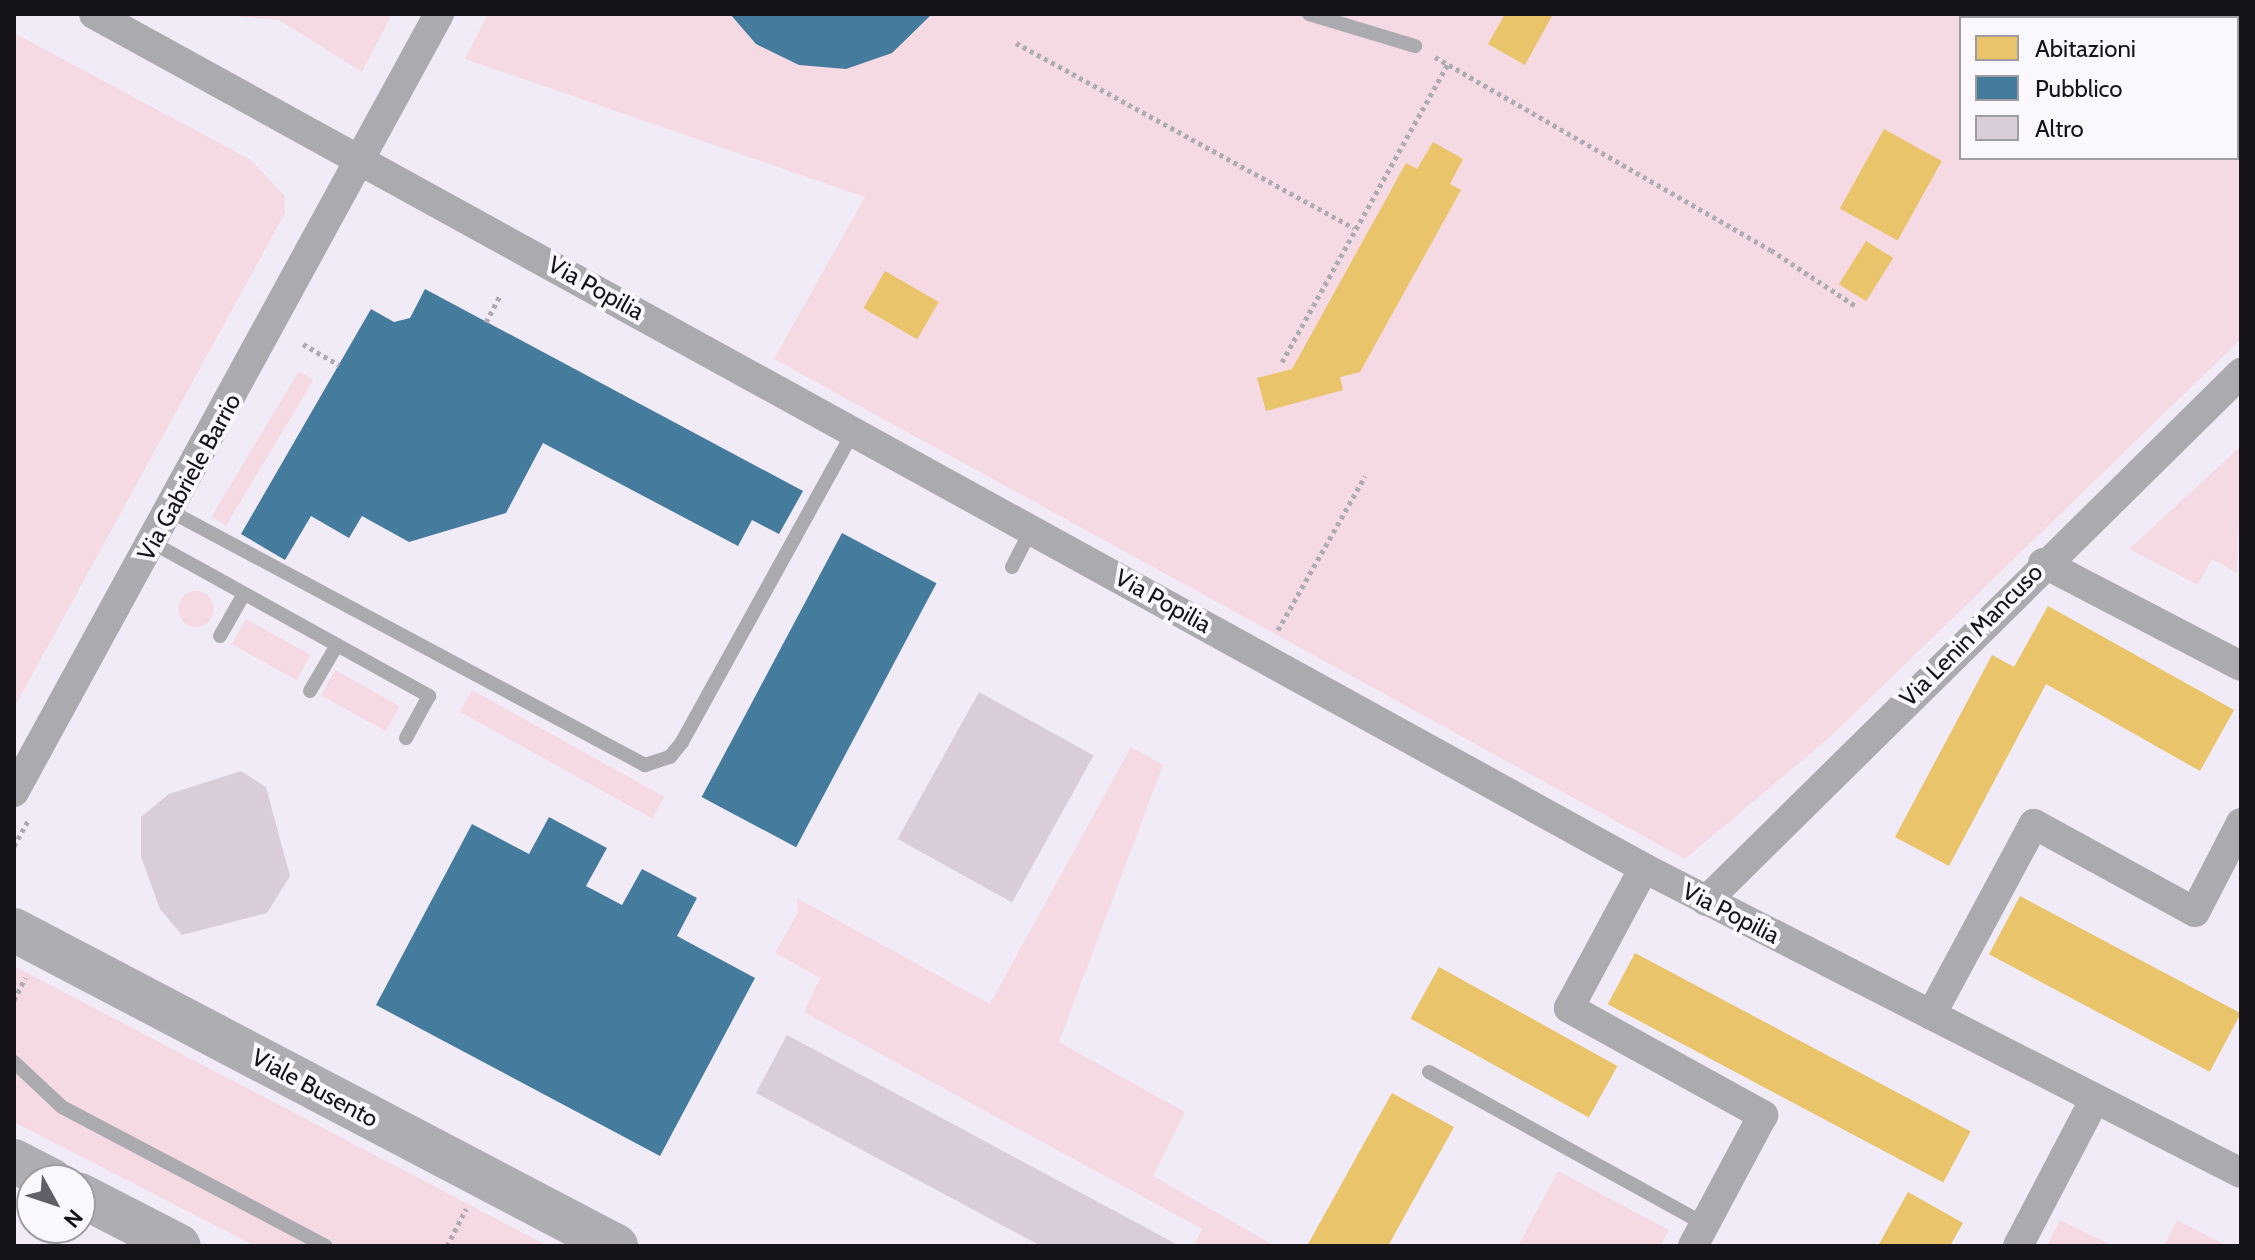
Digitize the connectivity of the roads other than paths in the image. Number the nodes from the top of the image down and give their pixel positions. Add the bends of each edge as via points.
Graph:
1 (94, 14) edge
2 (439, 14) edge
3 (1309, 14) edge
4 (1415, 46) road end
5 (365, 161) junction
6 (2241, 373) edge
7 (854, 429) junction
8 (170, 511) junction
9 (1032, 528) junction
10 (153, 543) junction
11 (2043, 563) junction
12 (1012, 567) dead end
13 (244, 594) junction
14 (220, 636) dead end
15 (337, 645) junction
16 (2241, 666) edge
17 (310, 691) dead end
18 (406, 738) dead end
19 (14, 792) edge
20 (2241, 823) edge
21 (1644, 868) junction
22 (1706, 901) junction
23 (14, 930) edge
24 (1931, 1015) junction
25 (14, 1062) edge
26 (1429, 1072) dead end
27 (2095, 1099) junction
28 (2241, 1173) edge
29 (96, 1203) edge
30 (1698, 1235) edge
31 (179, 1246) edge
32 (326, 1246) edge
33 (616, 1246) edge
34 (2018, 1246) edge

1 - 5 street, Via Popilia
2 - 5 street, Via Gabriele Barrio
3 - 4 lane
5 - 7 street, Via Popilia
5 - 8 street, Via Gabriele Barrio
6 - 11 street, Via Lenin Mancuso
7 - 8 lane via 670,757 632,762
7 - 9 street, Via Popilia
8 - 10 street, Via Gabriele Barrio
9 - 12 lane
9 - 21 street, Via Popilia
10 - 13 lane
10 - 19 street, Via Gabriele Barrio
11 - 16 street
11 - 22 street, Via Lenin Mancuso
13 - 14 lane
13 - 15 lane
15 - 17 lane
15 - 18 lane via 429,696
20 - 24 street via 2195,912 2034,824
21 - 22 street, Via Popilia
21 - 30 street via 1569,1008 1763,1115
22 - 24 street, Via Popilia
23 - 33 main road, Viale Busento
24 - 27 street, Via Popilia
25 - 32 lane via 62,1107
26 - 30 lane
27 - 28 street, Via Popilia
27 - 34 street
29 - 31 main road

